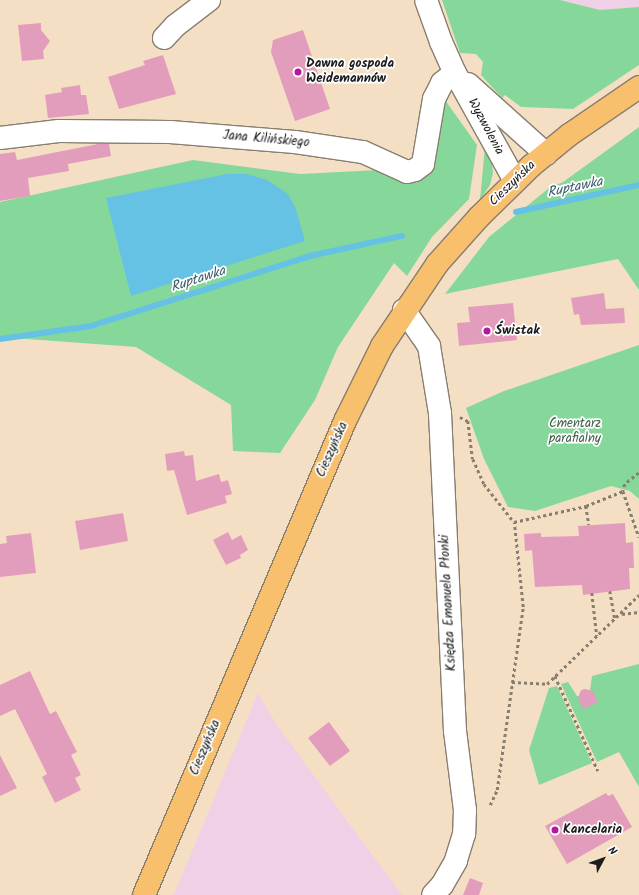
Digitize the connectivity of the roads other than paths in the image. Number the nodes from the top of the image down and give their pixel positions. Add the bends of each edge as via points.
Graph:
1 (209, 0) edge
2 (426, 0) edge
3 (164, 38) dead end
4 (455, 73) junction
5 (639, 86) edge
6 (0, 138) edge
7 (546, 154) junction
8 (515, 181) junction
9 (404, 310) junction
10 (144, 895) edge
11 (433, 895) edge

1 - 3 street via 175,26
2 - 4 street, Wyzwolenia
4 - 6 street, Jana Kilińskiego via 442,83 434,99 423,164 407,172 363,152 295,142 170,132 59,131
4 - 7 street, Wyzwolenia
4 - 8 street, Wyzwolenia
5 - 7 main road, Cieszyńska
7 - 8 main road, Cieszyńska
8 - 9 main road, Cieszyńska via 452,246
9 - 10 main road, Cieszyńska via 345,421
9 - 11 street, Księdza Emanuela Płonki via 429,346 440,413 455,731 465,810 464,834 456,861

